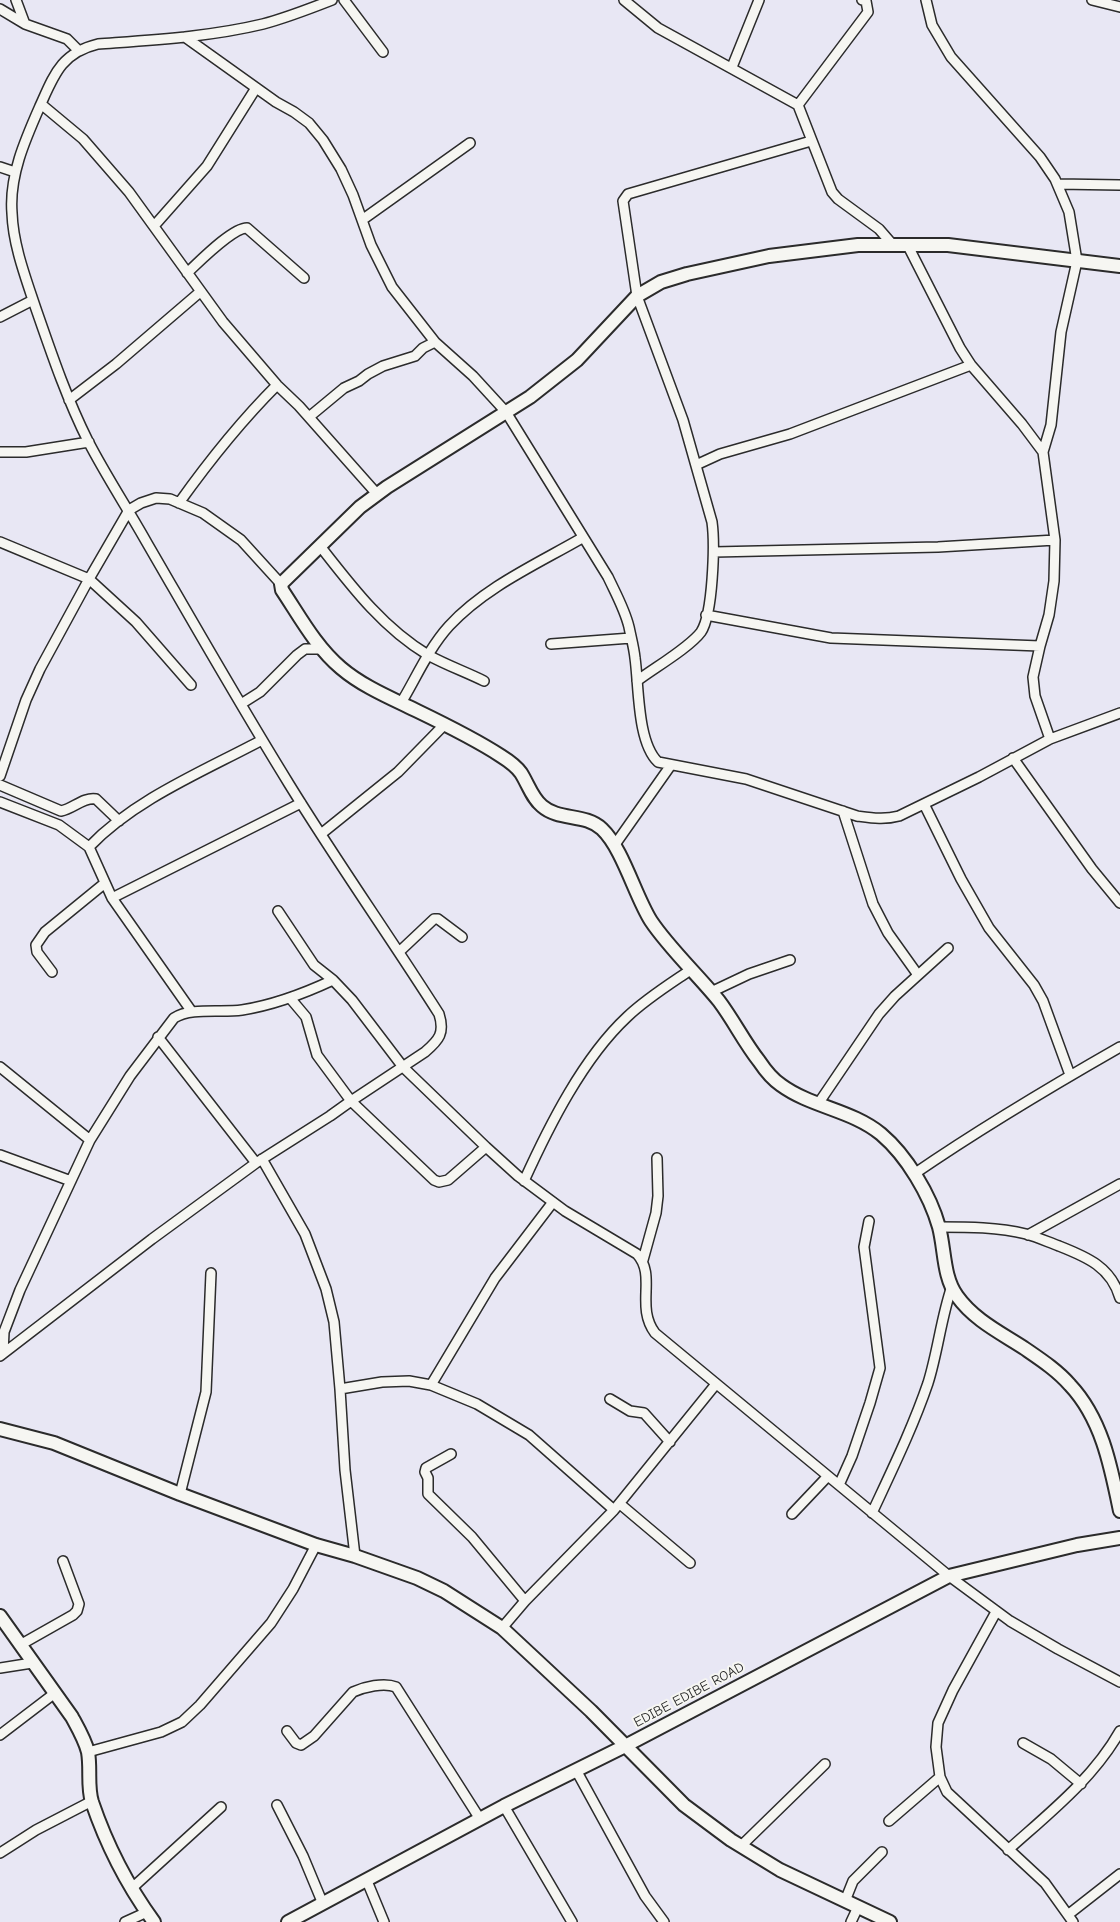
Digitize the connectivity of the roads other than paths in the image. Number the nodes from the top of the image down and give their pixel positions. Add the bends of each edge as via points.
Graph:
1 (16, 0) edge
2 (332, 0) edge
3 (344, 0) edge
4 (624, 0) edge
5 (758, 0) edge
6 (862, 0) edge
7 (926, 0) edge
8 (1092, 0) edge
9 (1120, 8) edge
10 (0, 9) edge
11 (25, 24) junction
12 (185, 37) junction
13 (79, 51) junction
14 (383, 52) dead end
15 (732, 67) junction
16 (256, 88) junction
17 (41, 104) junction
18 (798, 105) junction
19 (811, 141) junction
20 (470, 142) dead end
21 (0, 167) edge
22 (15, 172) junction
23 (1058, 184) junction
24 (1120, 185) edge
25 (362, 220) junction
26 (154, 226) junction
27 (892, 244) junction
28 (907, 244) junction
29 (1077, 261) junction
30 (1120, 266) edge
31 (186, 272) junction
32 (304, 278) dead end
33 (200, 292) junction
34 (637, 296) junction
35 (33, 300) junction
36 (0, 317) edge
37 (435, 342) junction
38 (971, 365) junction
39 (277, 384) junction
40 (69, 400) junction
41 (506, 412) junction
42 (309, 417) junction
43 (89, 442) junction
44 (0, 452) edge
45 (1042, 452) junction
46 (696, 465) junction
47 (377, 494) junction
48 (179, 502) junction
49 (129, 510) junction
50 (582, 538) junction
51 (1055, 540) junction
52 (0, 542) edge
53 (320, 546) junction
54 (714, 552) junction
55 (88, 579) junction
56 (281, 584) junction
57 (706, 616) junction
58 (631, 638) junction
59 (551, 644) dead end
60 (1040, 646) junction
61 (322, 649) junction
62 (428, 655) junction
63 (484, 681) dead end
64 (637, 681) junction
65 (191, 685) dead end
66 (401, 703) junction
67 (241, 704) junction
68 (1120, 713) edge
69 (445, 724) junction
70 (1050, 739) junction
71 (262, 740) junction
72 (1013, 758) junction
73 (670, 765) junction
74 (0, 776) edge
75 (0, 785) edge
76 (0, 802) edge
77 (301, 803) junction
78 (924, 804) junction
79 (843, 811) junction
80 (120, 821) junction
81 (321, 834) junction
82 (614, 846) junction
83 (90, 847) junction
84 (104, 883) junction
85 (112, 898) junction
86 (1120, 903) edge
87 (278, 911) dead end
88 (462, 937) dead end
89 (948, 948) dead end
90 (400, 952) junction
91 (790, 960) dead end
92 (692, 969) junction
93 (52, 972) dead end
94 (918, 975) junction
95 (332, 980) junction
96 (711, 992) junction
97 (290, 998) junction
98 (192, 1012) junction
99 (158, 1037) junction
100 (1120, 1047) edge
101 (0, 1067) edge
102 (402, 1067) junction
103 (1070, 1075) junction
104 (351, 1101) junction
105 (818, 1104) junction
106 (90, 1140) junction
107 (486, 1147) junction
108 (0, 1155) edge
109 (657, 1158) dead end
110 (259, 1161) junction
111 (914, 1174) junction
112 (71, 1181) junction
113 (524, 1181) junction
114 (1120, 1184) edge
115 (553, 1202) junction
116 (869, 1221) dead end
117 (939, 1227) junction
118 (1028, 1235) junction
119 (642, 1260) junction
120 (210, 1273) dead end
121 (952, 1286) junction
122 (1120, 1298) edge
123 (2, 1355) edge
124 (716, 1384) junction
125 (431, 1385) junction
126 (340, 1389) junction
127 (610, 1399) dead end
128 (0, 1429) edge
129 (670, 1442) junction
130 (451, 1454) dead end
131 (828, 1476) junction
132 (839, 1485) junction
133 (180, 1494) junction
134 (617, 1507) junction
135 (1120, 1511) edge
136 (872, 1512) junction
137 (792, 1514) dead end
138 (1120, 1538) edge
139 (316, 1545) junction
140 (355, 1556) junction
141 (63, 1561) dead end
142 (690, 1563) dead end
143 (948, 1576) junction
144 (525, 1601) junction
145 (996, 1612) junction
146 (0, 1616) edge
147 (502, 1628) junction
148 (20, 1645) junction
149 (32, 1663) junction
150 (0, 1668) edge
151 (1120, 1682) edge
152 (55, 1693) junction
153 (287, 1731) dead end
154 (1120, 1731) edge
155 (0, 1735) edge
156 (1023, 1744) dead end
157 (625, 1746) junction
158 (88, 1752) junction
159 (825, 1764) dead end
160 (576, 1770) junction
161 (940, 1777) junction
162 (1081, 1784) junction
163 (92, 1801) junction
164 (277, 1805) dead end
165 (504, 1806) junction
166 (221, 1807) dead end
167 (480, 1819) junction
168 (889, 1821) dead end
169 (741, 1846) junction
170 (1008, 1850) junction
171 (882, 1852) dead end
172 (0, 1853) edge
173 (1120, 1874) edge
174 (367, 1881) junction
175 (131, 1889) junction
176 (845, 1901) junction
177 (323, 1904) junction
178 (858, 1907) junction
179 (151, 1917) edge
180 (1071, 1918) edge
181 (126, 1922) edge
182 (288, 1922) edge
183 (384, 1922) edge
184 (572, 1922) edge
185 (664, 1922) edge
186 (851, 1922) edge
187 (890, 1922) edge

1 - 11 street
2 - 12 street via 260,24
3 - 14 street
4 - 15 street via 658,28
5 - 15 street
6 - 18 street via 866,1 868,12
7 - 23 street via 932,25 951,57 1040,157
8 - 9 street
10 - 11 street
11 - 13 street via 71,41
12 - 13 street via 98,44
12 - 16 street
13 - 17 street via 61,64
15 - 18 street
16 - 25 street via 309,124 323,140 341,169
16 - 26 street via 207,166
17 - 22 street
17 - 26 street via 83,139
18 - 19 street
19 - 27 street via 832,192 869,220
19 - 34 street via 624,197
20 - 25 street
21 - 22 street
22 - 35 street via 12,214
23 - 24 street
23 - 29 street via 1070,212
25 - 37 street via 392,287
26 - 31 street
27 - 28 street
27 - 34 street via 769,256 671,278
28 - 29 street via 948,245
28 - 38 street
29 - 30 street
29 - 45 street via 1061,332 1051,425
31 - 32 street via 233,233 247,228
31 - 33 street
33 - 39 street
33 - 40 street
34 - 41 street via 577,360
34 - 46 street via 683,420
35 - 36 street
35 - 40 street
37 - 41 street via 474,376
37 - 42 street via 415,356 383,366 344,388
38 - 45 street
38 - 46 street via 790,434 720,454
39 - 42 street
39 - 48 street via 239,424
40 - 43 street
41 - 47 street
41 - 50 street
42 - 47 street
43 - 44 street via 26,452
43 - 49 street
45 - 51 street
46 - 54 street via 712,522
47 - 53 street
48 - 49 street via 156,498
48 - 56 street via 241,540
49 - 55 street
49 - 67 street
50 - 58 street via 608,578
50 - 62 street via 477,601 448,627
51 - 54 street via 938,547
51 - 60 street via 1053,590
52 - 55 street
53 - 56 street
53 - 62 street via 372,610
54 - 57 street
55 - 65 street via 136,622
55 - 74 street via 32,685
56 - 61 street
57 - 60 street via 830,638
57 - 64 street via 700,632 691,642
58 - 59 street
58 - 64 street
60 - 70 street via 1033,677 1035,696
61 - 66 street via 350,676
61 - 67 street via 305,649 260,692
62 - 63 street
62 - 66 street
64 - 73 street via 649,750 658,762
66 - 69 street
67 - 71 street
68 - 70 street
69 - 81 street via 398,772
69 - 82 street via 513,764 538,803 546,809 600,826
70 - 72 street
71 - 77 street
71 - 80 street via 154,798
72 - 78 street
72 - 86 street
73 - 79 street via 746,779
73 - 82 street
75 - 80 street via 61,811 85,800 96,799
76 - 83 street via 58,825
77 - 81 street
77 - 85 street
78 - 79 street via 888,819
78 - 103 street via 960,879 989,928 1043,1001
79 - 94 street via 873,904 888,933
80 - 83 street
81 - 90 street
82 - 92 street via 654,925
83 - 84 street
84 - 85 street
84 - 93 street via 45,932 36,945 37,952
85 - 98 street
87 - 95 street via 314,965
88 - 90 street via 434,919
89 - 94 street
90 - 102 street via 439,1014 442,1032 425,1052
91 - 96 street
92 - 96 street
92 - 113 street via 644,1002 608,1037 545,1136
94 - 105 street via 879,1014
95 - 97 street
95 - 102 street via 357,1006
96 - 105 street via 772,1077 780,1085
97 - 98 street via 239,1010
97 - 104 street via 306,1016 317,1054
98 - 99 street via 174,1018
99 - 106 street
99 - 110 street
100 - 103 street
101 - 106 street
102 - 104 street
102 - 107 street
103 - 111 street via 961,1141
104 - 107 street via 439,1182 448,1180
104 - 110 street
105 - 111 street via 850,1116 881,1134
106 - 112 street
107 - 113 street
108 - 112 street
109 - 119 street via 656,1213
110 - 123 street
110 - 126 street via 305,1234 326,1289 334,1322
111 - 117 street
112 - 123 street via 20,1290 4,1332
113 - 115 street
114 - 118 street
115 - 119 street
115 - 125 street via 495,1278
116 - 132 street via 864,1247 880,1368 852,1456
117 - 118 street via 974,1227
117 - 121 street
118 - 122 street via 1099,1265 1113,1282
119 - 124 street via 646,1273 645,1308 649,1325
120 - 133 street via 206,1392
121 - 135 street via 970,1311 1071,1385 1092,1417 1104,1446
121 - 136 street via 922,1398
124 - 129 street
124 - 131 street
125 - 126 street via 408,1381 382,1382
125 - 134 street via 477,1404 529,1435
126 - 140 street
127 - 129 street via 630,1411 644,1414
128 - 133 street via 54,1443
129 - 134 street
130 - 144 street via 426,1468 428,1494 472,1537
131 - 132 street
131 - 137 street
132 - 136 street
133 - 139 street
134 - 142 street
134 - 144 street
136 - 143 street
138 - 143 street, EDIBE EDIBE ROAD
139 - 140 street
139 - 158 street via 271,1623 200,1706 182,1722 160,1732
140 - 147 street via 444,1590
141 - 148 street via 79,1604 77,1611
143 - 145 street
143 - 157 street, EDIBE EDIBE ROAD
144 - 147 street
145 - 151 street
145 - 161 street via 938,1723 936,1747
146 - 148 street
147 - 157 street
148 - 149 street
149 - 150 street
149 - 152 street
152 - 155 street
152 - 158 street via 80,1732
153 - 167 street via 300,1745 314,1736 353,1692 390,1684 396,1687
154 - 162 street
156 - 162 street via 1051,1758
157 - 160 street, EDIBE EDIBE ROAD
157 - 169 street via 684,1805
158 - 163 street
159 - 169 street
160 - 165 street, EDIBE EDIBE ROAD
160 - 185 street via 645,1896
161 - 168 street
161 - 170 street via 947,1792
162 - 170 street
163 - 172 street
163 - 175 street via 118,1866
164 - 177 street
165 - 167 street, EDIBE EDIBE ROAD
165 - 184 street
166 - 175 street
167 - 174 street, EDIBE EDIBE ROAD
169 - 176 street via 780,1870
170 - 180 street via 1045,1883
171 - 176 street via 853,1881
173 - 180 street
174 - 177 street, EDIBE EDIBE ROAD
174 - 183 street
175 - 179 street
176 - 178 street
177 - 182 street, EDIBE EDIBE ROAD
178 - 186 street
178 - 187 street
179 - 181 street

